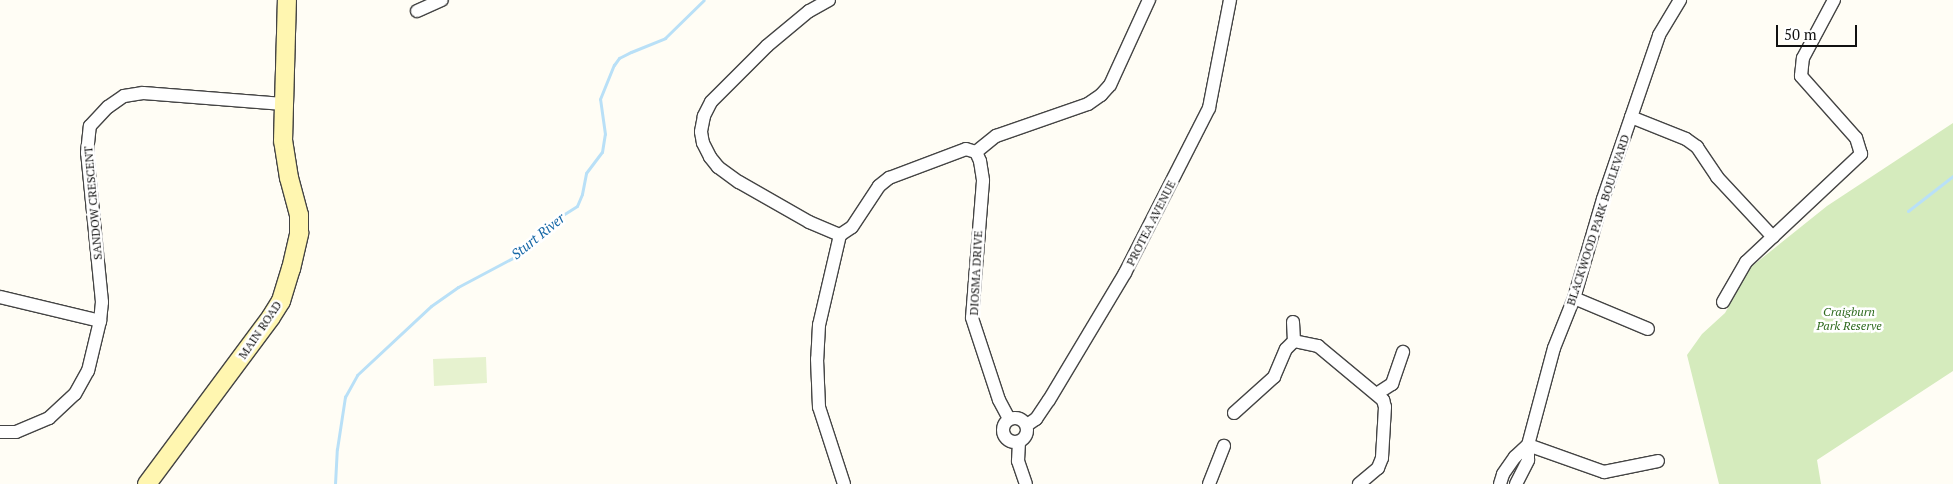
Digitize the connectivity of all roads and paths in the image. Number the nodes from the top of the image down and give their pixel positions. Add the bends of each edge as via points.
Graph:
1 (288, 0) edge
2 (442, 0) edge
3 (829, 0) edge
4 (1149, 0) edge
5 (1230, 0) edge
6 (1680, 0) edge
7 (1834, 0) edge
8 (417, 11) dead end
9 (284, 104) junction
10 (1631, 116) junction
11 (976, 152) junction
12 (840, 235) junction
13 (1773, 237) junction
14 (0, 297) edge
15 (1574, 298) junction
16 (1722, 302) dead end
17 (100, 321) junction
18 (1293, 322) dead end
19 (1648, 329) dead end
20 (1294, 341) junction
21 (1403, 352) dead end
22 (1378, 393) junction
23 (1234, 413) dead end
24 (1009, 419) junction
25 (1027, 425) junction
26 (0, 432) edge
27 (1019, 442) junction
28 (1528, 445) junction
29 (1224, 446) dead end
30 (1658, 461) dead end
31 (147, 484) edge
32 (844, 484) edge
33 (1026, 484) edge
34 (1209, 484) edge
35 (1359, 484) edge
36 (1500, 484) edge
37 (1516, 484) edge

1 - 9 main road, MAIN ROAD
2 - 8 street
3 - 12 street via 767,46 711,102 701,132 703,143 718,167 809,222
4 - 11 street via 1110,85 1101,95 1088,104 996,136
5 - 25 street, PROTEA AVENUE via 1209,108 1125,273 1049,400 1036,419
6 - 10 street, BLACKWOOD PARK BOULEVARD via 1659,35
7 - 13 street via 1803,58 1801,76 1856,138 1861,154
9 - 17 street, SANDOW CRESCENT via 143,93 124,96 90,126 87,153 102,302
9 - 31 main road, MAIN ROAD via 286,160 300,215 287,284 271,317
10 - 13 street via 1686,139 1696,147 1716,177
10 - 15 street, BLACKWOOD PARK BOULEVARD via 1602,198
11 - 12 street via 966,149 889,178 879,186 852,227
11 - 24 street, DIOSMA DRIVE via 983,181 972,318 998,400
12 - 32 street via 819,325 817,359 819,406
13 - 16 street via 1746,262
14 - 17 street
15 - 19 street
15 - 28 street, BLACKWOOD PARK BOULEVARD via 1554,348
17 - 26 street, SANDOW CRESCENT via 88,371 75,394 49,418 16,432
18 - 20 street
20 - 22 street via 1318,346
20 - 23 street via 1286,349 1274,377
21 - 22 street via 1392,384
22 - 35 street via 1385,407 1382,458 1378,468
24 - 25 street via 1021,419
24 - 27 street via 1003,433 1011,441
25 - 27 street via 1025,437
27 - 33 street via 1018,461
28 - 30 street via 1604,472
28 - 36 street, BLACKWOOD PARK BOULEVARD via 1515,457
28 - 37 street, BLACKWOOD PARK BOULEVARD via 1528,460
29 - 34 street

